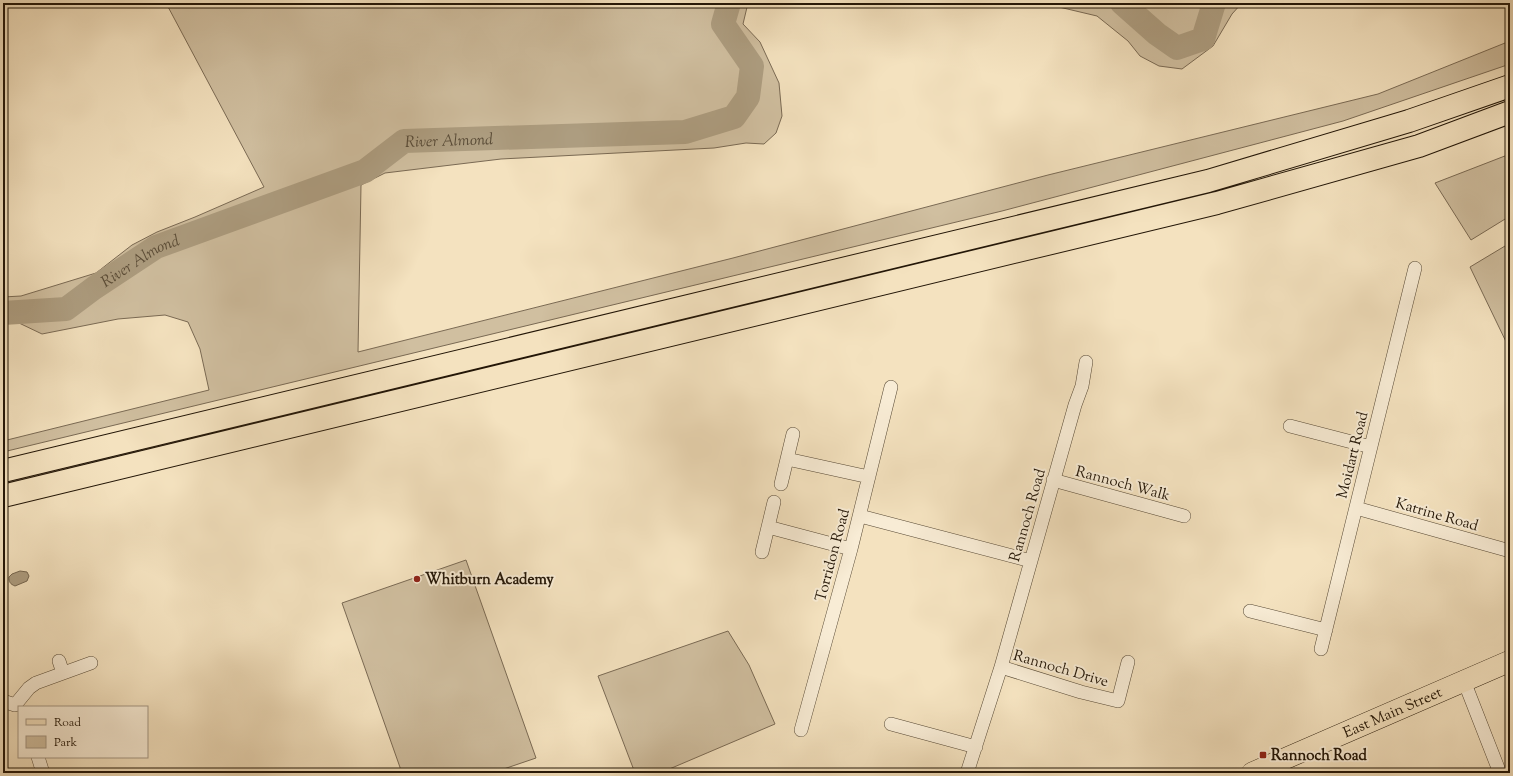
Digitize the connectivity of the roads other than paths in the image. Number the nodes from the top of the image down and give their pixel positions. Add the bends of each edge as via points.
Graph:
1 (1510, 86) edge
2 (1510, 112) edge
3 (1415, 268) dead end
4 (1086, 362) dead end
5 (891, 387) dead end
6 (1290, 426) dead end
7 (793, 434) dead end
8 (1371, 447) junction
9 (787, 459) junction
10 (3, 470) edge
11 (869, 477) junction
12 (1053, 480) junction
13 (781, 484) dead end
14 (3, 496) edge
15 (774, 502) dead end
16 (1356, 508) junction
17 (860, 516) junction
18 (1184, 516) dead end
19 (768, 527) junction
20 (851, 549) junction
21 (1510, 551) edge
22 (762, 552) dead end
23 (1031, 561) junction
24 (1250, 611) dead end
25 (1326, 630) junction
26 (1321, 649) dead end
27 (1510, 661) edge
28 (1128, 662) dead end
29 (90, 663) dead end
30 (1001, 667) junction
31 (1464, 681) junction
32 (12, 706) edge
33 (891, 724) dead end
34 (801, 730) dead end
35 (976, 746) junction
36 (38, 758) edge
37 (43, 773) edge
38 (967, 773) edge
39 (1252, 773) edge
40 (1500, 773) edge

1 - 10 highway via 1409,121 1208,180
2 - 14 highway via 1419,146 1217,203
3 - 8 street, Moidart Road
4 - 12 street, Rannoch Road via 1082,386
5 - 11 street, Torridon Road
6 - 8 street
7 - 9 street
8 - 16 street, Moidart Road
9 - 11 street
9 - 13 street
11 - 17 street, Torridon Road
12 - 18 street, Rannoch Walk
12 - 23 street, Rannoch Road
15 - 19 street
16 - 21 street, Katrine Road
16 - 25 street, Moidart Road
17 - 20 street, Torridon Road
17 - 23 street
19 - 20 street
19 - 22 street
20 - 34 street, Torridon Road
23 - 30 street, Rannoch Road
24 - 25 street
25 - 26 street, Moidart Road
27 - 31 main road, East Main Street
28 - 30 street, Rannoch Drive via 1118,701
29 - 32 street via 61,667 29,688
30 - 35 street, Rannoch Road
31 - 39 main road, East Main Street
31 - 40 street
33 - 35 street
35 - 38 street, Rannoch Road
36 - 37 street

